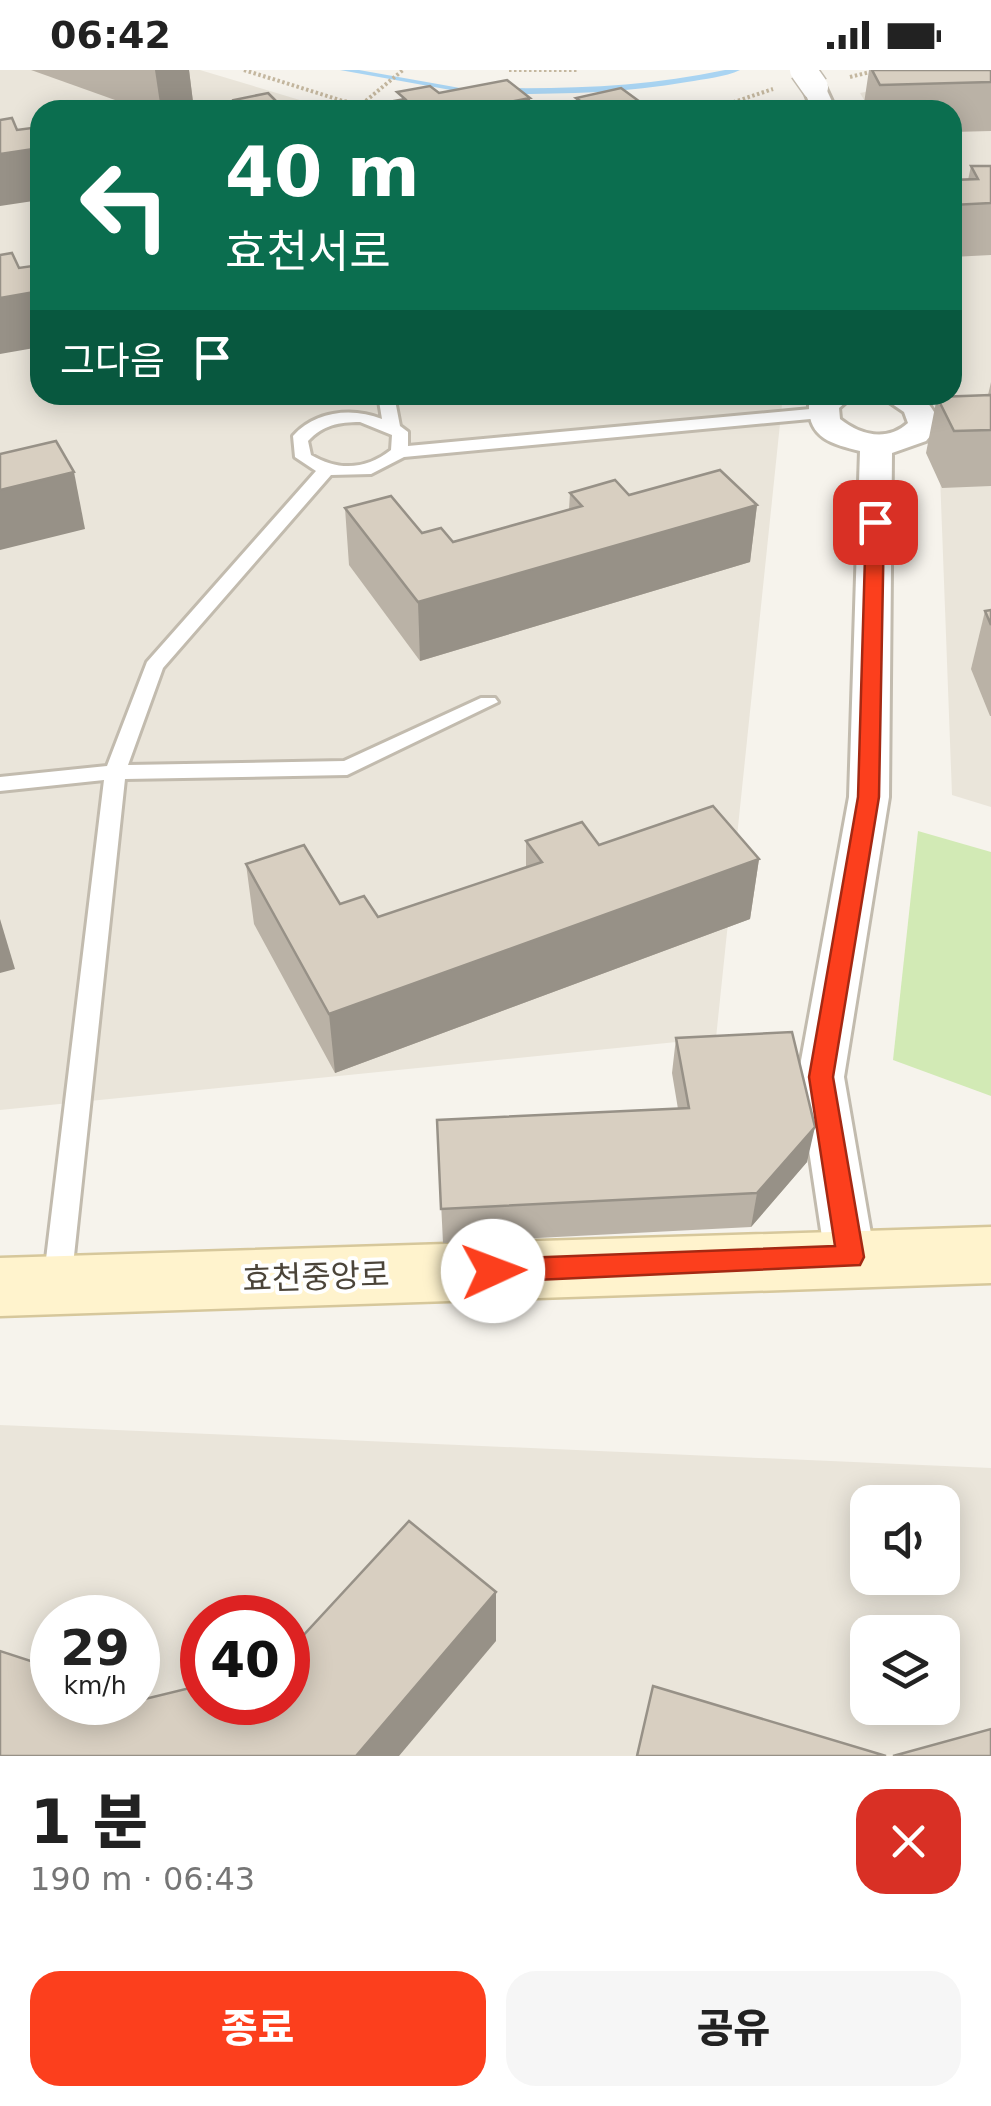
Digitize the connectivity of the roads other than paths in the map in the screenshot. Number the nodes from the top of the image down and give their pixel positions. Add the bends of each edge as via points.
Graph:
1 (388, 405) edge
2 (821, 405) edge
3 (830, 405) edge
4 (912, 405) edge
5 (392, 426) junction
6 (876, 444) junction
7 (399, 452) junction
8 (327, 469) junction
9 (488, 702) dead end
10 (115, 772) junction
11 (0, 784) edge
12 (991, 1255) edge
13 (850, 1257) junction
14 (28, 1287) edge

1 - 5 lane
2 - 7 lane
3 - 6 street via 832,430
4 - 6 street via 932,413 919,433
5 - 7 lane via 400,432
5 - 8 lane via 362,417 316,424 299,440 299,449
6 - 13 street via 869,797 821,1077
7 - 8 lane via 378,467
8 - 10 lane via 154,666
9 - 10 lane via 346,768
10 - 11 lane
10 - 14 lane
12 - 13 street, 효천중앙로
13 - 14 street, 효천중앙로

